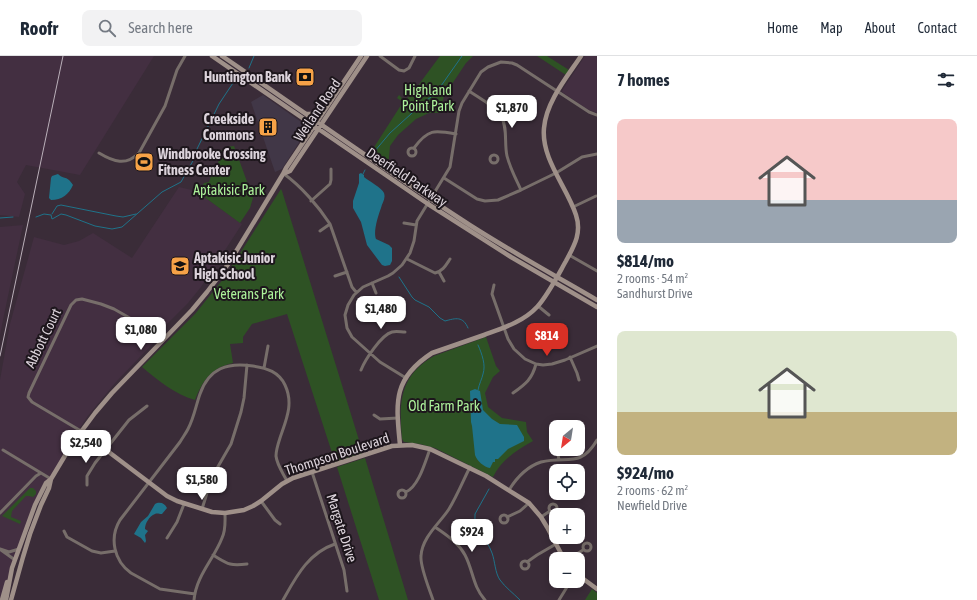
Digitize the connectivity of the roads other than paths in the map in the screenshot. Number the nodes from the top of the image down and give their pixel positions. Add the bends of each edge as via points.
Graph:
1 (185, 56) edge
2 (212, 56) edge
3 (222, 56) edge
4 (361, 56) edge
5 (367, 56) edge
6 (380, 56) edge
7 (415, 56) edge
8 (581, 56) edge
9 (469, 92) junction
10 (557, 92) junction
11 (326, 108) junction
12 (304, 112) junction
13 (597, 115) edge
14 (317, 125) junction
15 (456, 134) junction
16 (414, 148) dead end
17 (100, 153) dead end
18 (597, 154) edge
19 (507, 155) junction
20 (498, 158) dead end
21 (331, 169) dead end
22 (283, 174) junction
23 (556, 174) junction
24 (444, 178) junction
25 (521, 190) junction
26 (597, 192) edge
27 (596, 197) edge
28 (311, 200) junction
29 (429, 202) junction
30 (573, 207) junction
31 (404, 223) dead end
32 (330, 224) junction
33 (416, 225) junction
34 (320, 231) dead end
35 (569, 255) junction
36 (407, 259) junction
37 (450, 259) dead end
38 (597, 271) edge
39 (347, 272) junction
40 (440, 272) junction
41 (335, 276) dead end
42 (556, 279) junction
43 (444, 280) dead end
44 (372, 283) junction
45 (494, 285) dead end
46 (356, 292) junction
47 (376, 293) dead end
48 (597, 300) edge
49 (538, 306) junction
50 (597, 307) edge
51 (549, 315) dead end
52 (504, 328) junction
53 (405, 332) dead end
54 (162, 341) junction
55 (268, 346) dead end
56 (597, 346) edge
57 (370, 353) junction
58 (570, 357) junction
59 (536, 364) junction
60 (247, 365) junction
61 (264, 368) junction
62 (361, 370) dead end
63 (406, 378) junction
64 (579, 380) dead end
65 (513, 393) dead end
66 (147, 406) dead end
67 (374, 416) dead end
68 (398, 418) junction
69 (81, 431) junction
70 (597, 440) edge
71 (400, 445) junction
72 (105, 449) junction
73 (430, 449) junction
74 (3, 450) dead end
75 (558, 456) edge
76 (559, 460) junction
77 (470, 468) junction
78 (312, 472) junction
79 (41, 473) junction
80 (51, 478) junction
81 (287, 481) junction
82 (149, 483) junction
83 (87, 485) dead end
84 (509, 490) junction
85 (406, 492) dead end
86 (261, 501) junction
87 (529, 503) junction
88 (184, 504) junction
89 (202, 509) junction
90 (549, 512) edge
91 (0, 513) edge
92 (225, 513) junction
93 (507, 517) dead end
94 (541, 517) junction
95 (280, 524) dead end
96 (435, 527) junction
97 (64, 531) dead end
98 (549, 531) edge
99 (167, 538) dead end
100 (335, 544) junction
101 (556, 544) joint
102 (0, 549) edge
103 (19, 549) junction
104 (583, 550) dead end
105 (115, 551) junction
106 (560, 552) edge
107 (580, 552) edge
108 (213, 555) junction
109 (15, 560) junction
110 (527, 562) dead end
111 (247, 564) dead end
112 (585, 580) edge
113 (566, 588) edge
114 (597, 589) edge
115 (347, 591) dead end
116 (195, 594) junction
117 (2, 600) edge
118 (6, 600) edge
119 (11, 600) edge
120 (194, 600) edge
121 (283, 600) edge
122 (433, 600) edge
123 (485, 600) edge
124 (558, 600) edge

1 - 17 street via 177,70 165,106 139,153 123,162
2 - 14 main road, Deerfield Parkway
3 - 12 main road, Deerfield Parkway
4 - 11 main road, Weiland Road
5 - 14 main road, Weiland Road
6 - 7 street via 404,71 409,68
8 - 10 main road
9 - 10 street via 484,69 502,62 517,65
9 - 15 street via 460,106
9 - 19 street via 494,108 501,116
10 - 13 street
10 - 23 main road via 547,111 544,129 546,148
11 - 12 main road via 315,114
11 - 14 main road, Weiland Road
12 - 14 main road, Deerfield Parkway
14 - 22 main road, Weiland Road
14 - 29 main road, Deerfield Parkway
15 - 16 street via 432,132 420,139
15 - 24 street via 450,167
18 - 23 street via 582,157
19 - 20 street
19 - 25 street
21 - 28 street via 330,184
22 - 28 street via 296,183
22 - 54 main road, Weiland Road via 219,277
23 - 25 street
23 - 30 main road
24 - 25 street via 481,200 498,200
24 - 29 street
26 - 27 street
27 - 30 street
28 - 32 street
29 - 33 street
29 - 42 main road, Deerfield Parkway
30 - 35 main road via 578,221 578,237
31 - 33 street
32 - 34 street
32 - 39 street
33 - 36 street via 413,247
35 - 38 street
35 - 42 main road
36 - 40 street via 435,273
36 - 44 street via 388,276
37 - 40 street
39 - 41 street
39 - 46 street
40 - 43 street
42 - 48 main road, Deerfield Parkway
42 - 49 main road
42 - 50 main road, Deerfield Parkway
44 - 46 street
44 - 47 street
45 - 52 street via 492,294
46 - 57 street via 346,311 346,324 352,337
49 - 51 street
49 - 52 main road via 516,323
52 - 59 street via 517,352
52 - 63 main road via 432,353 414,367
53 - 57 street via 389,333
54 - 69 main road, Weiland Road via 112,393
54 - 69 street, Abbott Court via 138,322 114,309 82,300 76,300 71,305 28,397 32,402
55 - 61 street
56 - 58 street
57 - 62 street
57 - 63 street
58 - 59 street via 552,364
58 - 64 street
59 - 65 street via 529,380
60 - 61 street
60 - 82 street via 227,366 209,377 202,389 188,430
60 - 89 street via 243,405 237,425 231,444 212,477
61 - 81 street via 280,377 288,393 289,408 276,455
63 - 68 main road via 398,397
66 - 72 street via 129,420
67 - 68 street via 380,419
68 - 71 main road
69 - 72 main road, Thompson Boulevard
69 - 80 main road, Weiland Road
70 - 76 street via 582,457
71 - 73 main road, Thompson Boulevard
71 - 78 main road, Thompson Boulevard
72 - 82 main road, Thompson Boulevard
72 - 83 street via 86,476
73 - 77 main road, Thompson Boulevard
73 - 85 street via 418,477 411,489
74 - 79 street
75 - 76 street
76 - 84 street via 541,462 528,468
77 - 84 main road, Thompson Boulevard
77 - 96 street via 454,500
78 - 81 main road, Thompson Boulevard
78 - 100 street, Margate Drive
79 - 80 street
79 - 91 street
80 - 103 main road via 35,505
80 - 119 main road via 30,534
81 - 86 main road, Thompson Boulevard
82 - 88 main road, Thompson Boulevard
82 - 105 street via 117,524 114,534
84 - 87 main road, Thompson Boulevard
86 - 92 main road, Thompson Boulevard via 244,510
86 - 95 street via 274,520
87 - 93 street via 520,512
87 - 94 main road, Thompson Boulevard
88 - 89 main road, Thompson Boulevard
88 - 99 street
89 - 92 main road, Thompson Boulevard
90 - 94 street
92 - 108 street via 224,533
94 - 98 main road, Thompson Boulevard
96 - 122 street via 424,545 421,558
96 - 123 street via 460,548 478,591
97 - 105 street via 67,537 92,552 101,554
100 - 115 street, Margate Drive via 346,577
100 - 121 street via 323,549 304,565
101 - 106 main road, Thompson Boulevard
101 - 110 street
102 - 103 street via 9,552
102 - 109 street
103 - 109 main road
104 - 107 street
105 - 116 street via 127,570 160,589
108 - 111 street via 227,564
108 - 116 street via 200,577
109 - 117 main road
109 - 118 main road
112 - 114 main road
113 - 124 street
116 - 120 street

